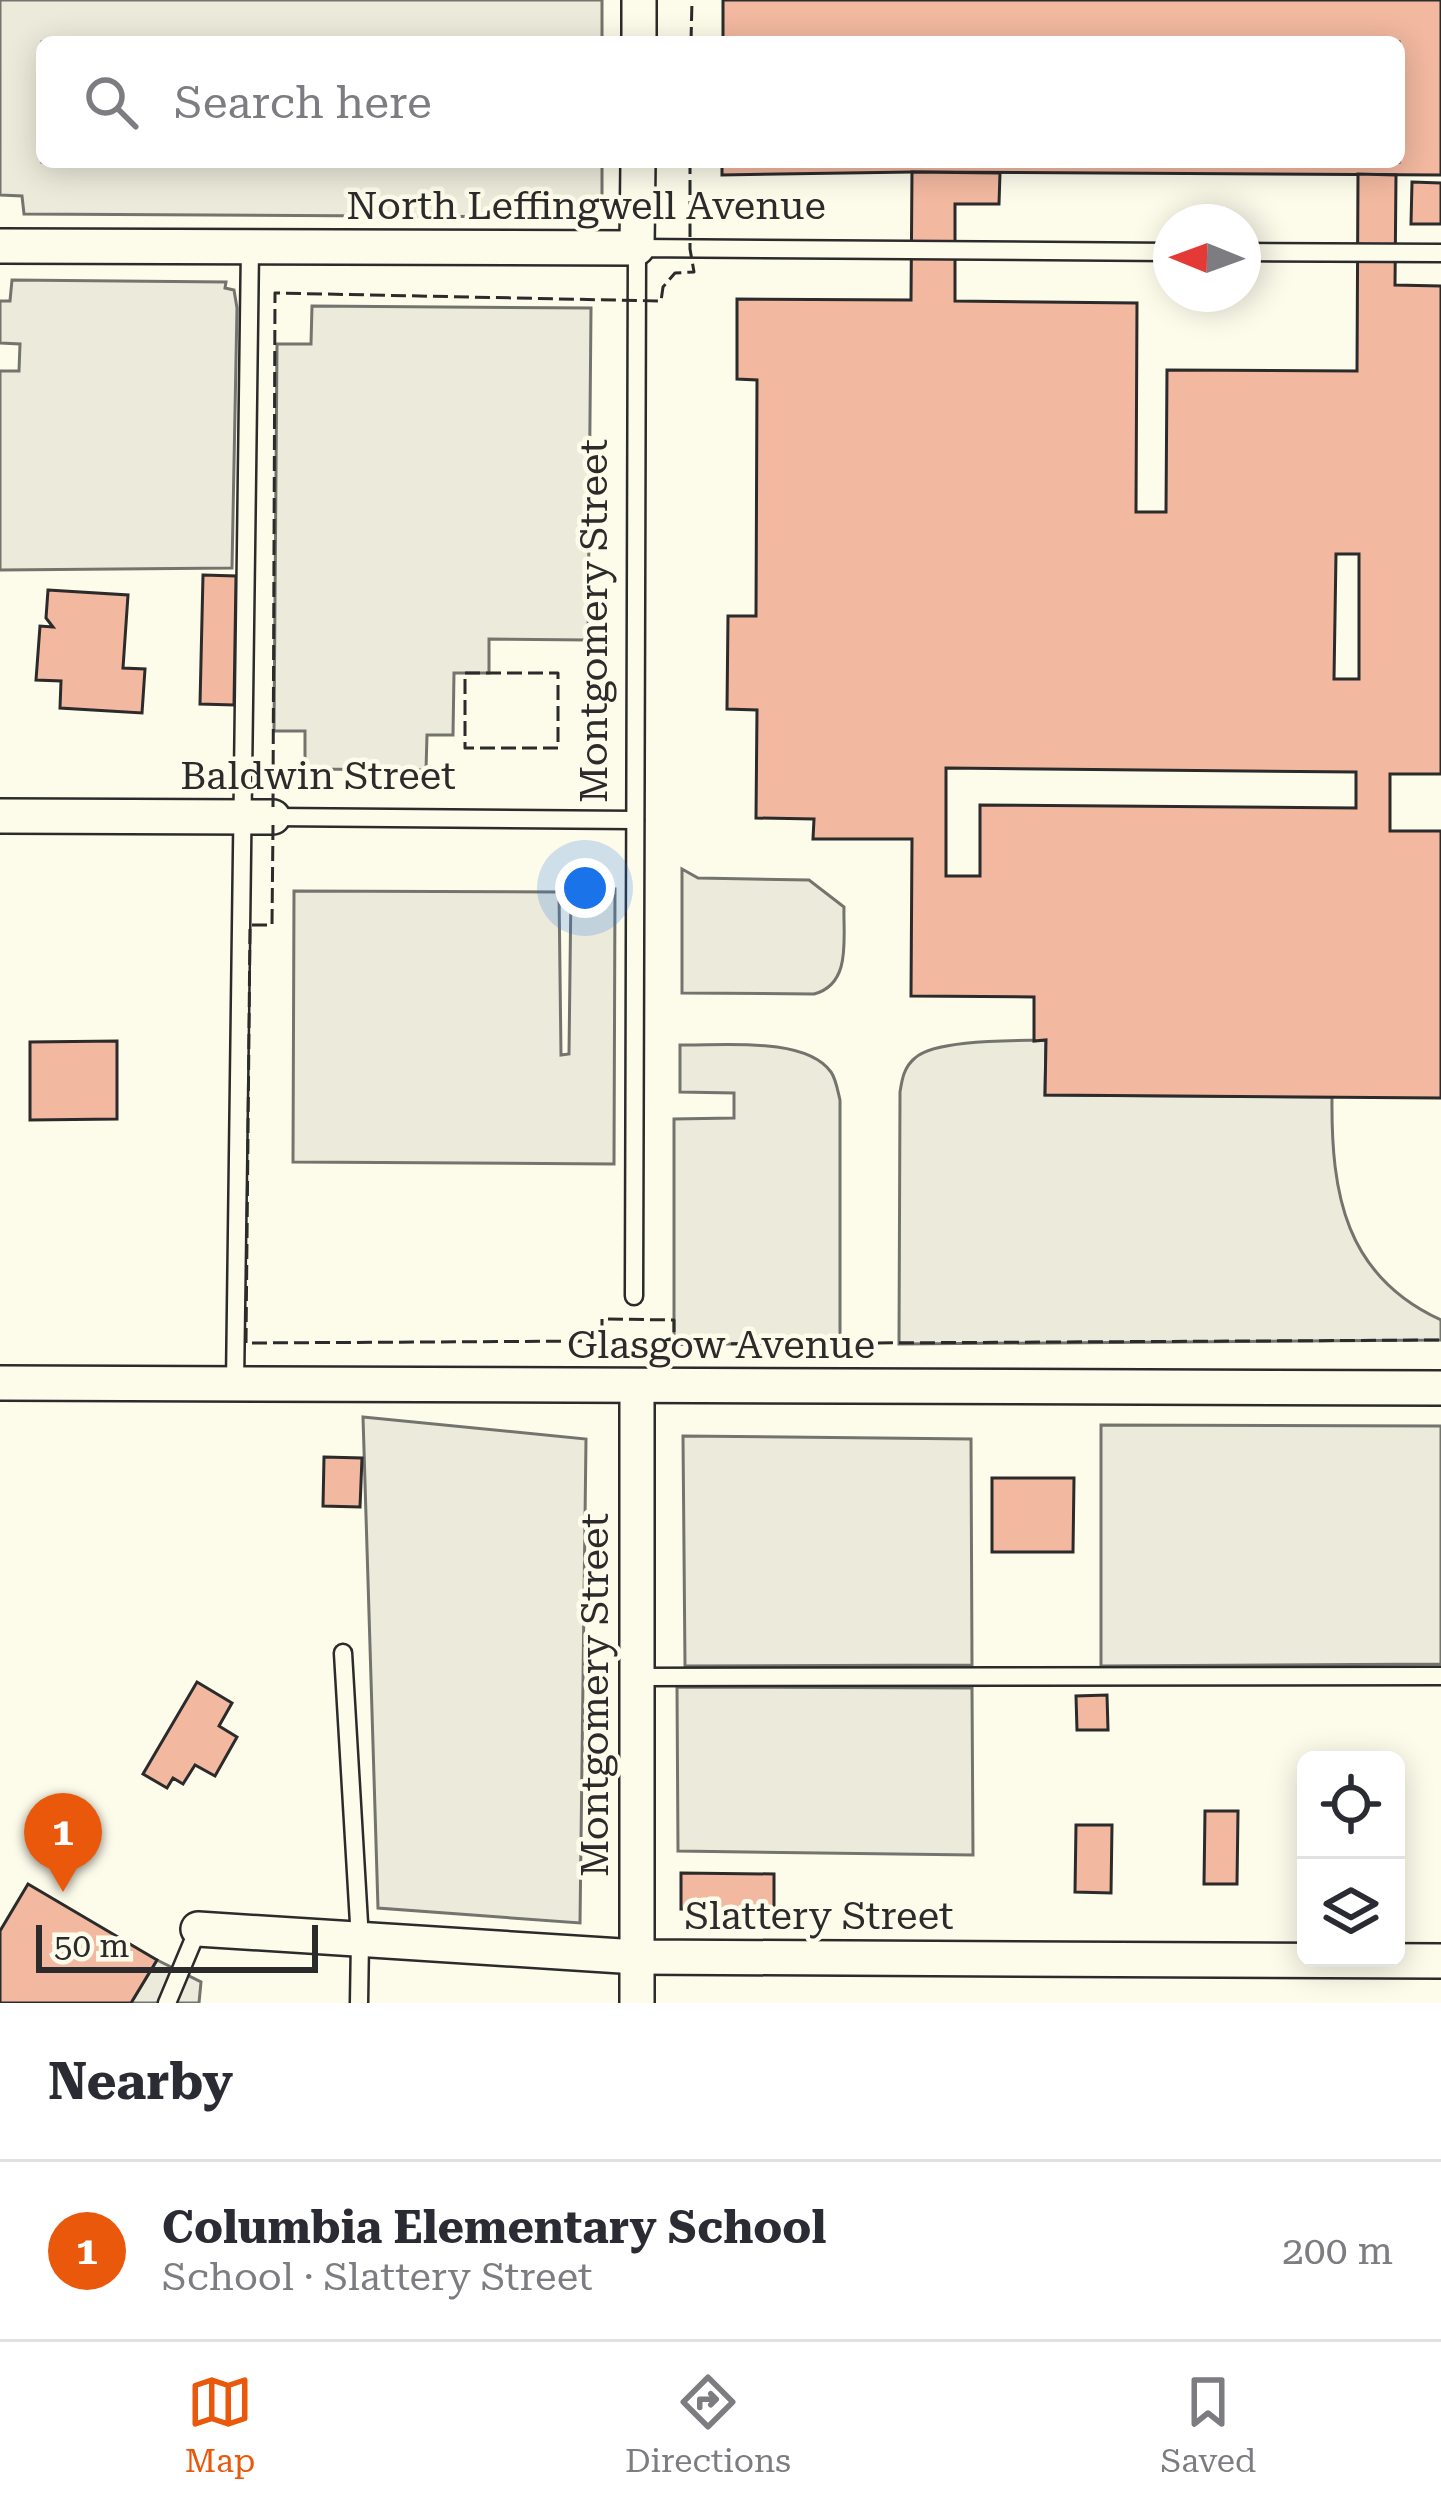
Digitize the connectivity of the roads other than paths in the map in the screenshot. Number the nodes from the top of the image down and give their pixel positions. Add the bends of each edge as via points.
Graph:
1 (639, 0) edge
2 (639, 36) edge
3 (638, 168) edge
4 (0, 246) edge
5 (250, 247) junction
6 (637, 248) junction
7 (1153, 251) edge
8 (1261, 252) edge
9 (1441, 253) edge
10 (0, 817) edge
11 (258, 818) junction
12 (635, 820) junction
13 (634, 1296) dead end
14 (0, 1383) edge
15 (236, 1384) junction
16 (637, 1387) junction
17 (1441, 1388) edge
18 (344, 1653) dead end
19 (1441, 1676) edge
20 (637, 1677) junction
21 (198, 1929) joint
22 (360, 1940) junction
23 (637, 1957) junction
24 (1441, 1961) edge
25 (167, 2003) edge
26 (359, 2003) edge
27 (637, 2003) edge

1 - 2 street
3 - 6 street, Montgomery Street
4 - 5 street, North Leffingwell Avenue
5 - 6 street, North Leffingwell Avenue
5 - 11 lane
6 - 7 lane, North Leffingwell Avenue
6 - 12 lane, Montgomery Street
8 - 9 lane
10 - 11 street, Baldwin Street
11 - 12 lane, Baldwin Street
11 - 15 lane
12 - 13 lane, Montgomery Street
14 - 15 street, Glasgow Avenue
15 - 16 street, Glasgow Avenue
16 - 17 street, Glasgow Avenue
16 - 20 street, Montgomery Street
18 - 22 lane
19 - 20 lane
20 - 23 street, Montgomery Street
21 - 22 street, Slattery Street
21 - 25 lane
22 - 23 street, Slattery Street
22 - 26 lane
23 - 24 street, Slattery Street
23 - 27 street, Montgomery Street

